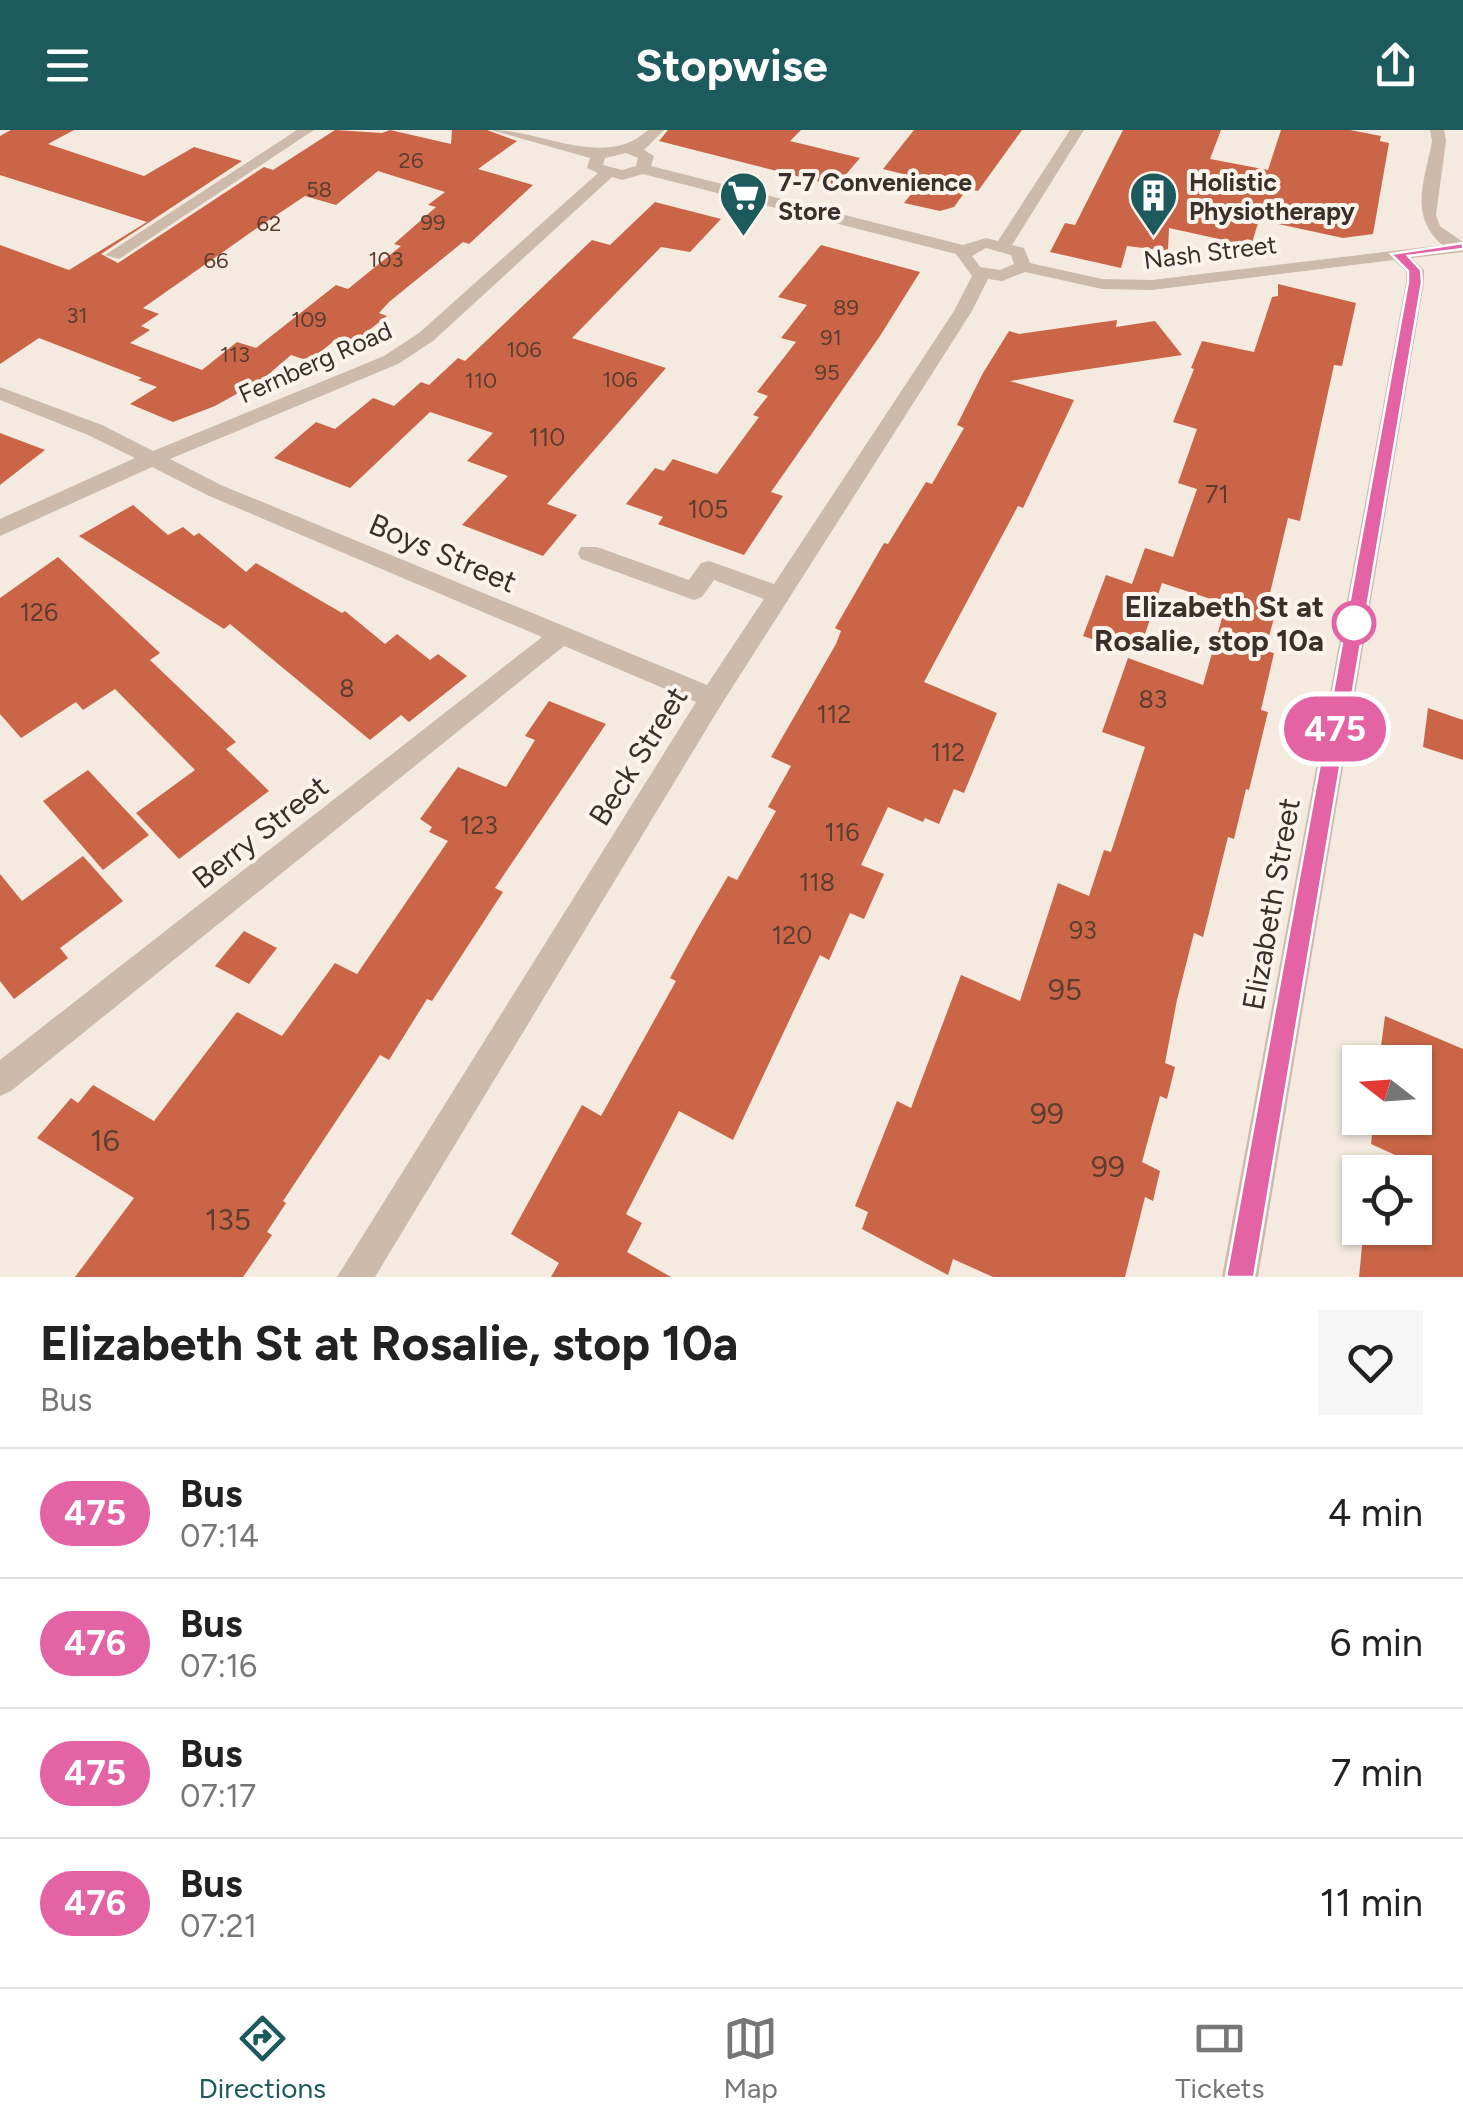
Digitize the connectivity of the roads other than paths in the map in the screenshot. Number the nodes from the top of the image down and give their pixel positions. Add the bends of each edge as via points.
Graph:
1 (308, 130) edge
2 (498, 130) edge
3 (658, 130) edge
4 (1077, 130) edge
5 (1437, 130) edge
6 (634, 150) junction
7 (602, 164) junction
8 (643, 169) junction
9 (1004, 245) junction
10 (1458, 247) edge
11 (966, 251) junction
12 (1397, 254) junction
13 (112, 255) dead end
14 (1022, 266) junction
15 (982, 274) junction
16 (0, 393) edge
17 (153, 459) junction
18 (0, 528) edge
19 (589, 552) dead end
20 (778, 595) junction
21 (561, 635) junction
22 (712, 698) junction
23 (0, 1080) edge
24 (355, 1277) edge
25 (1240, 1277) edge

1 - 13 street
2 - 7 street
3 - 6 street
4 - 9 street
5 - 10 street via 1428,215
6 - 7 street via 611,150
6 - 8 street via 648,160
7 - 8 street via 622,176
7 - 17 street, Fernberg Road via 426,338 391,360
8 - 11 street
9 - 11 street
9 - 14 street via 1018,252
10 - 12 street, Nash Street
11 - 15 street via 964,261
12 - 14 street, Nash Street via 1152,285 1102,284
12 - 25 street, Elizabeth Street via 1415,270 1415,282
14 - 15 street via 1002,276
15 - 20 street, Beck Street
16 - 17 street, Boys Street
17 - 18 street, Fernberg Road
17 - 21 street, Boys Street
19 - 20 street via 694,591 709,570
20 - 22 street, Beck Street
21 - 22 street, Boys Street
21 - 23 street, Berry Street
22 - 24 street, Beck Street

